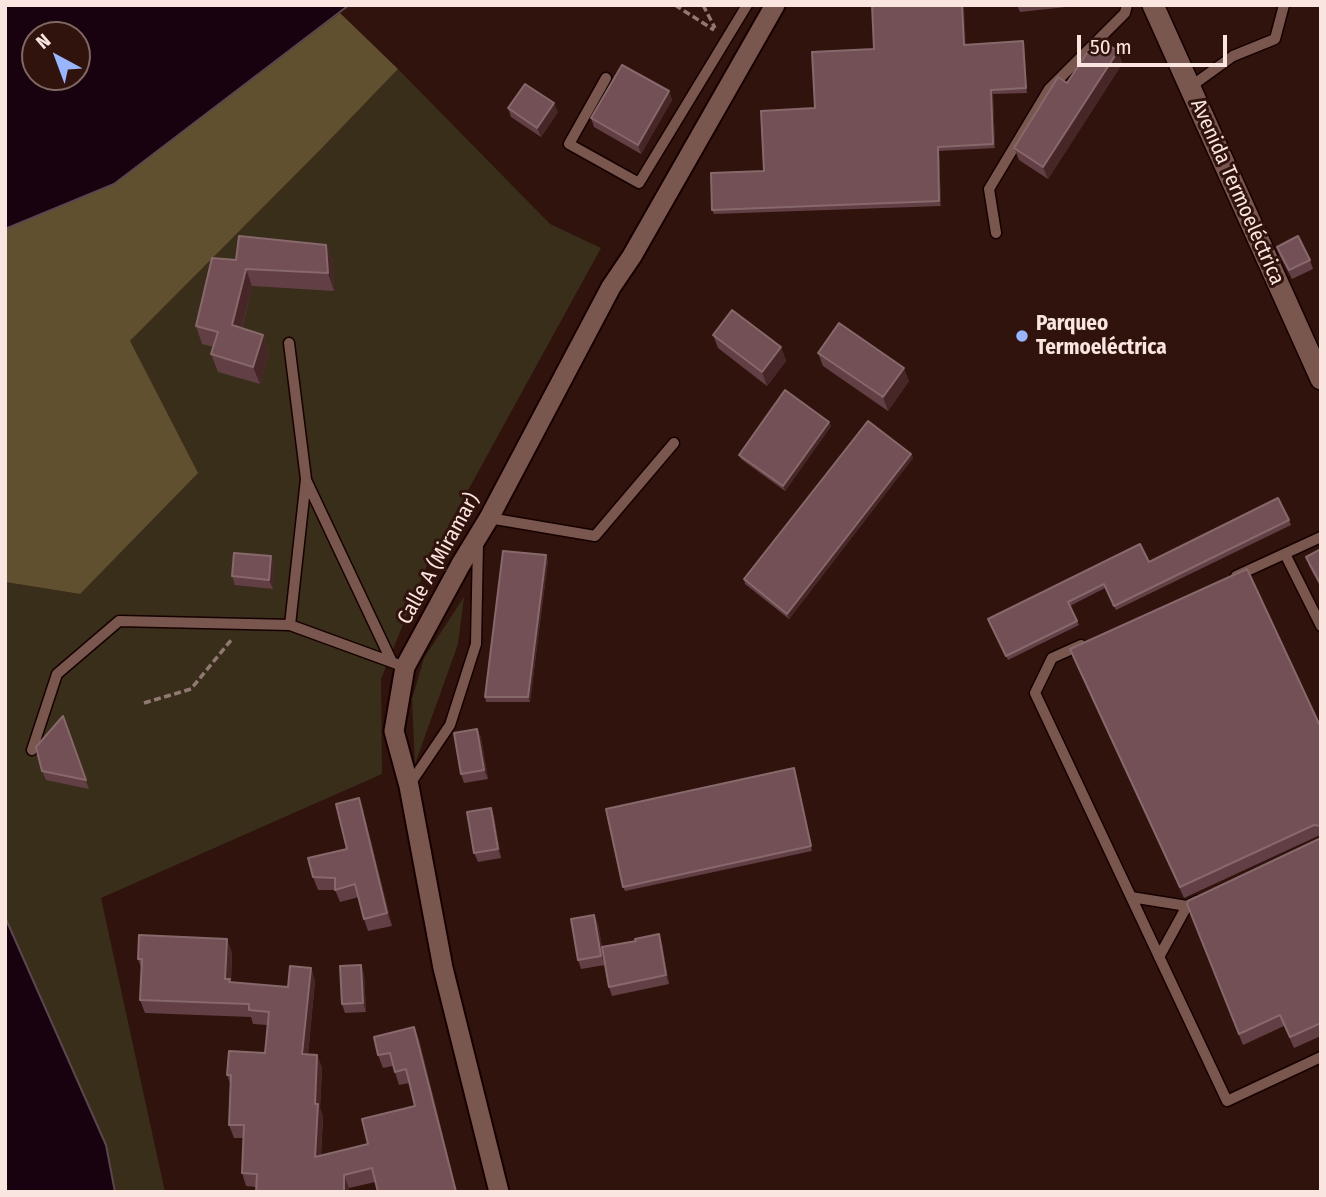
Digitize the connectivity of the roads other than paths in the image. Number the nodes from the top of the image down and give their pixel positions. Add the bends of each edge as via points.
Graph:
1 (747, 5) edge
2 (775, 5) edge
3 (1127, 5) edge
4 (1153, 5) edge
5 (1284, 5) edge
6 (606, 78) dead end
7 (1190, 87) junction
8 (996, 233) dead end
9 (289, 343) dead end
10 (1321, 379) edge
11 (674, 443) dead end
12 (306, 479) junction
13 (489, 518) junction
14 (478, 535) junction
15 (1321, 537) edge
16 (1285, 554) junction
17 (1224, 581) edge
18 (290, 625) junction
19 (1321, 626) edge
20 (1089, 641) edge
21 (398, 663) junction
22 (32, 750) dead end
23 (409, 786) junction
24 (1211, 894) edge
25 (1131, 897) junction
26 (1187, 906) junction
27 (1159, 957) junction
28 (1321, 1057) edge
29 (499, 1192) edge

1 - 6 lane via 639,183 569,144
2 - 13 street, Calle A (Miramar) via 611,287
3 - 8 lane via 1125,13 1049,89 989,189
4 - 7 main road, Avenida Termoeléctrica
5 - 7 lane via 1275,39 1233,56
7 - 10 main road, Avenida Termoeléctrica
9 - 12 lane
11 - 13 lane via 595,536
12 - 18 lane
12 - 21 lane
13 - 14 street, Calle A (Miramar)
14 - 21 street, Calle A (Miramar)
14 - 23 lane via 476,644 450,725
15 - 16 lane
16 - 17 lane
16 - 19 lane
18 - 21 lane
18 - 22 lane via 119,621 57,674
20 - 25 lane via 1052,658 1035,693
21 - 23 street, Calle A (Miramar) via 394,731
23 - 29 street, Calle A (Miramar) via 443,968
24 - 26 lane
25 - 26 lane
25 - 27 lane
26 - 27 lane
27 - 28 lane via 1227,1101

